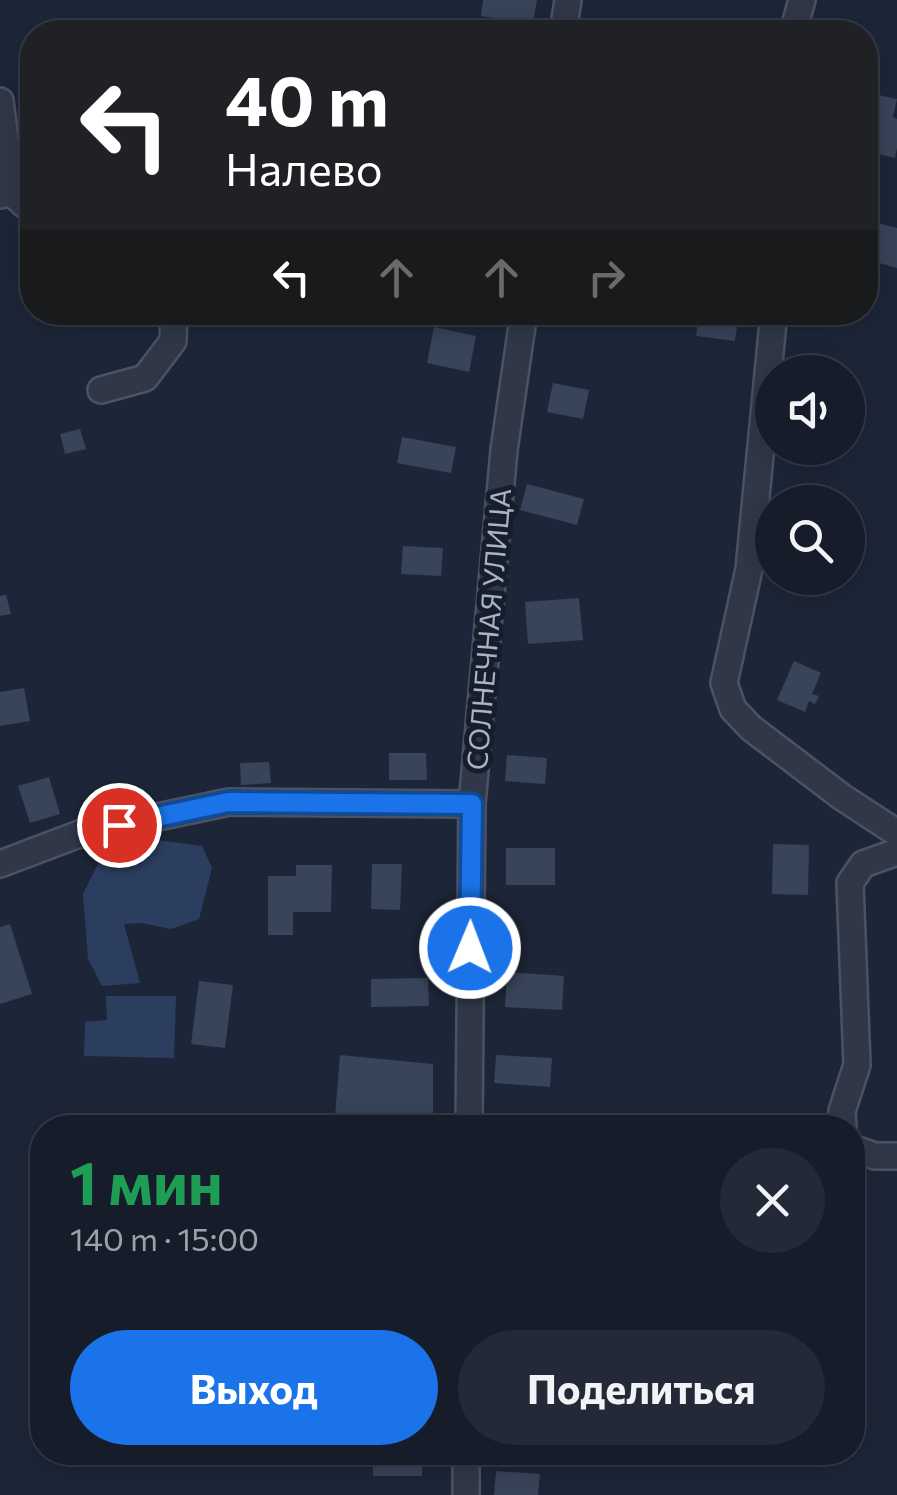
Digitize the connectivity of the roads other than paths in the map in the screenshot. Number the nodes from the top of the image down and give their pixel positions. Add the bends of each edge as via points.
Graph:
1 (0, 101) edge
2 (15, 197) edge
3 (174, 325) edge
4 (522, 325) edge
5 (773, 325) edge
6 (101, 390) dead end
7 (472, 804) junction
8 (897, 834) edge
9 (897, 852) edge
10 (0, 864) edge
11 (469, 1115) edge
12 (842, 1115) edge
13 (466, 1465) edge
14 (466, 1495) edge

1 - 2 street
3 - 6 street via 173,340 145,378
4 - 7 street, СОЛНЕЧНАЯ УЛИЦА via 504,450
5 - 8 street via 750,570 724,683 733,709 751,728
7 - 10 street via 228,802 82,833
7 - 11 street, СОЛНЕЧНАЯ УЛИЦА
9 - 12 street via 863,864 850,884 858,1065
13 - 14 street

